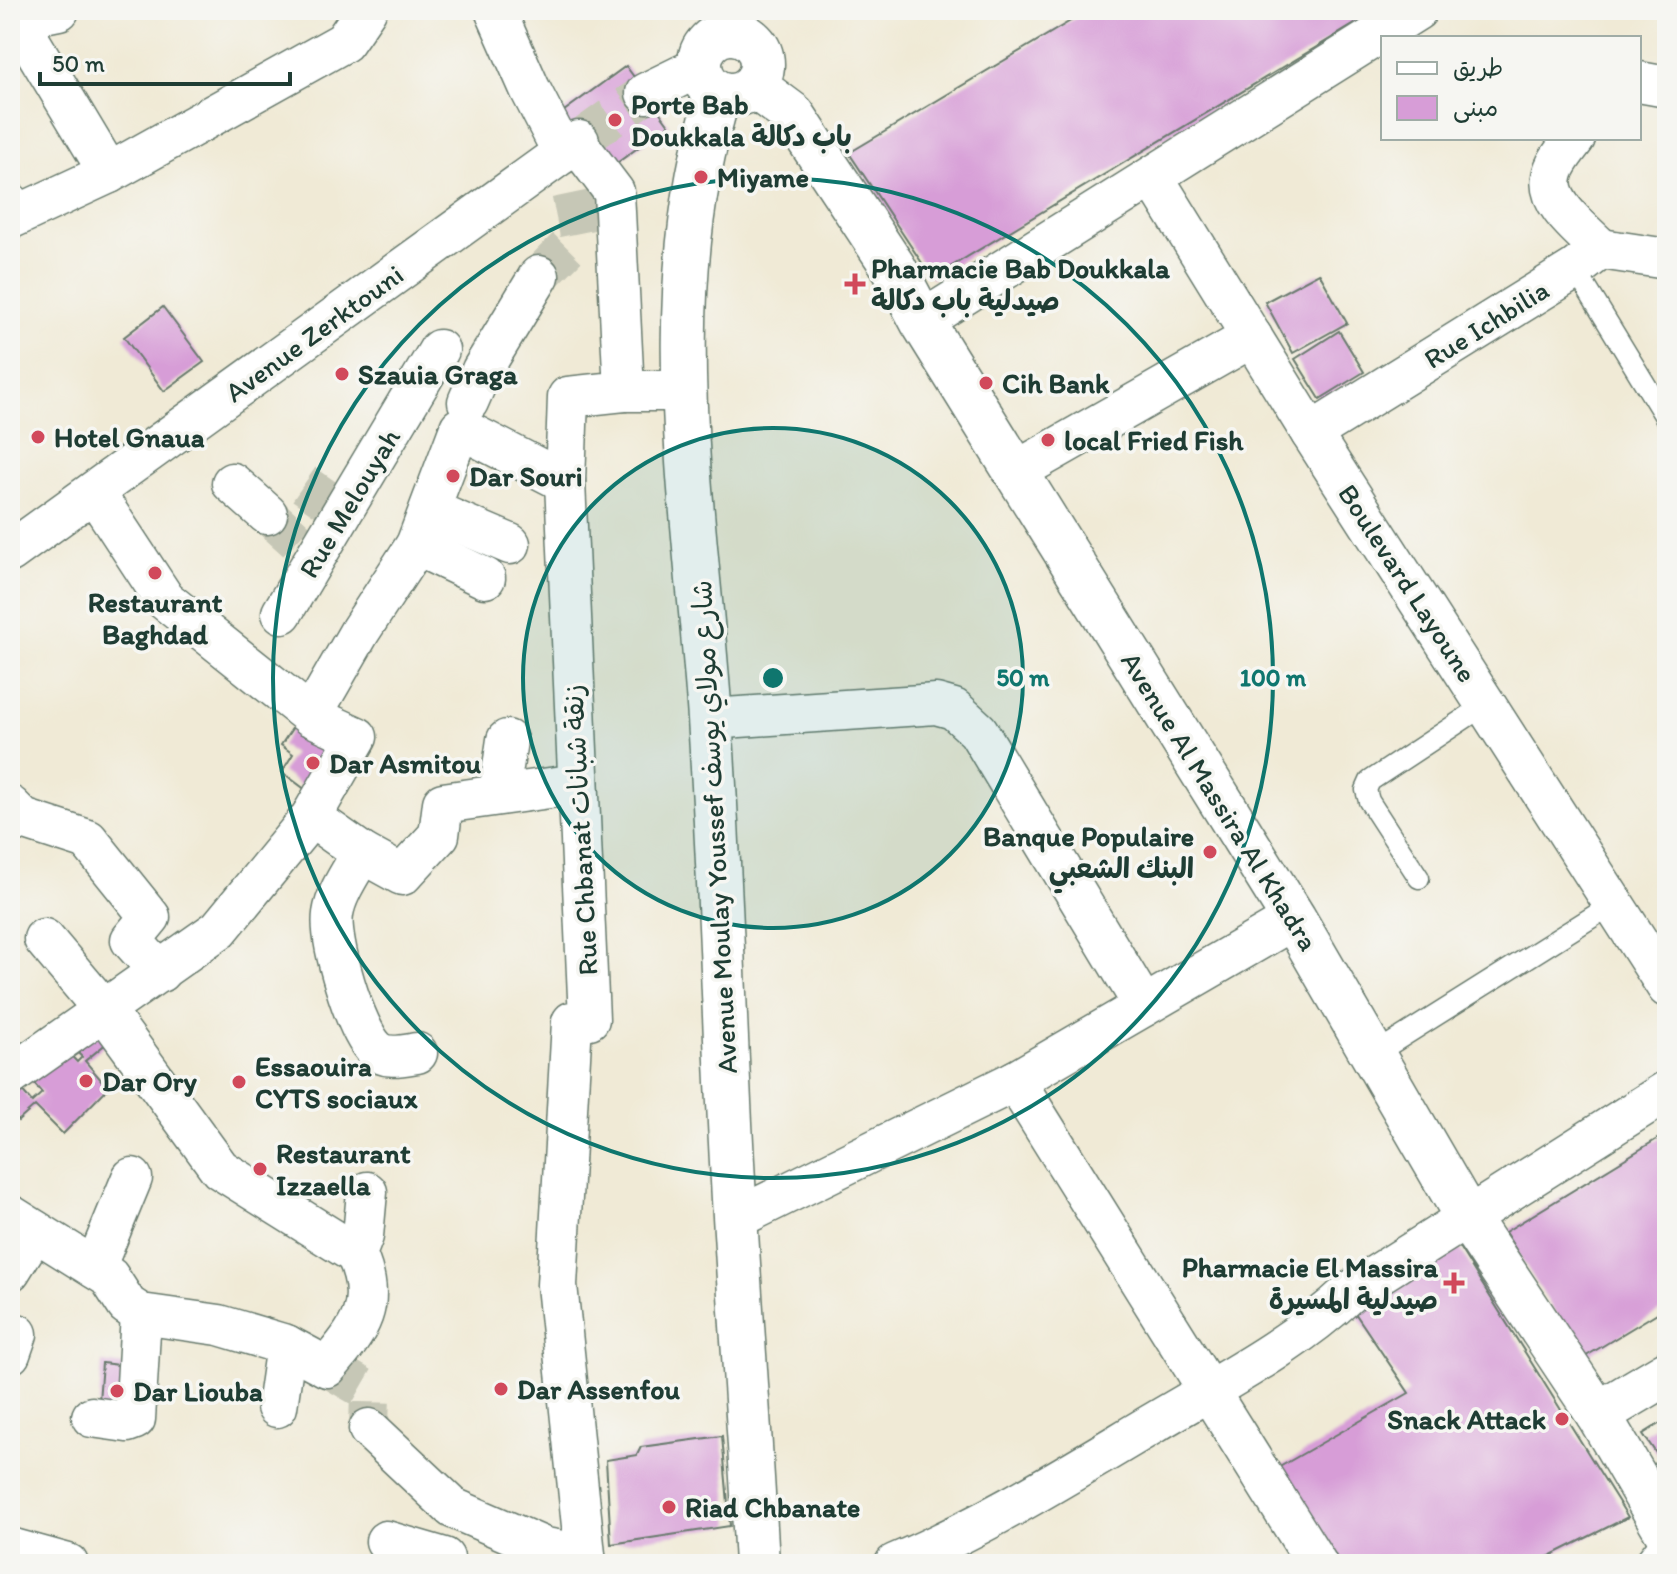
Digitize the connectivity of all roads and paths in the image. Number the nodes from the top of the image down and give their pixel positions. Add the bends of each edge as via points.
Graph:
1 (59, 10) edge
2 (366, 10) edge
3 (495, 10) edge
4 (1417, 10) edge
5 (13, 19) edge
6 (751, 23) edge
7 (724, 82) junction
8 (1641, 82) edge
9 (1667, 87) edge
10 (646, 93) tunnel mouth
11 (1574, 140) edge
12 (573, 146) junction
13 (109, 173) junction
14 (1153, 177) junction
15 (10, 203) edge
16 (1588, 259) junction
17 (1667, 259) edge
18 (539, 276) tunnel mouth
19 (922, 321) junction
20 (1252, 337) junction
21 (439, 350) dead end
22 (624, 391) junction
23 (682, 391) junction
24 (468, 402) dead end
25 (1667, 420) edge
26 (1311, 433) junction
27 (1015, 472) junction
28 (565, 482) junction
29 (232, 483) dead end
30 (94, 492) junction
31 (267, 514) tunnel mouth
32 (423, 528) junction
33 (510, 544) dead end
34 (10, 552) edge
35 (485, 578) dead end
36 (282, 613) dead end
37 (1485, 705) junction
38 (311, 716) junction
39 (710, 719) junction
40 (507, 740) dead end
41 (578, 784) junction
42 (499, 794) junction
43 (10, 806) edge
44 (311, 817) junction
45 (362, 853) junction
46 (1419, 878) dead end
47 (1613, 904) junction
48 (1294, 919) junction
49 (44, 939) dead end
50 (160, 972) junction
51 (1665, 980) edge
52 (1144, 1006) junction
53 (104, 1010) junction
54 (417, 1053) dead end
55 (1373, 1055) junction
56 (19, 1074) edge
57 (1015, 1081) junction
58 (1667, 1091) edge
59 (132, 1178) dead end
60 (367, 1192) dead end
61 (1467, 1217) junction
62 (735, 1219) junction
63 (23, 1223) edge
64 (356, 1254) junction
65 (95, 1268) junction
66 (10, 1271) edge
67 (141, 1314) junction
68 (286, 1345) junction
69 (1667, 1373) edge
70 (1208, 1391) junction
71 (277, 1407) dead end
72 (1598, 1414) junction
73 (92, 1417) dead end
74 (369, 1429) tunnel mouth
75 (453, 1508) junction
76 (1667, 1532) edge
77 (386, 1541) dead end
78 (10, 1548) edge
79 (1667, 1549) edge
80 (968, 1551) edge
81 (585, 1559) edge
82 (444, 1561) edge
83 (68, 1564) edge
84 (757, 1564) edge
85 (895, 1564) edge
86 (1317, 1564) edge
87 (1655, 1564) edge

1 - 5 street
2 - 13 street via 344,42 324,55
3 - 12 street via 530,89
4 - 14 street
5 - 13 street
6 - 7 street, Avenue Moulay Youssef شارع مولاي يوسف via 761,53 761,76
7 - 10 street
7 - 19 street, Avenue Al Massira Al Khadra via 793,115 894,268
7 - 23 street, Avenue Moulay Youssef شارع مولاي يوسف via 699,153 688,223
8 - 9 street
11 - 16 street via 1556,166 1552,189
12 - 22 street via 614,192
12 - 30 street, Avenue Zerktouni
13 - 15 street via 14,217
14 - 19 street
14 - 20 street, Boulevard Layoune
16 - 17 street
16 - 25 lane
16 - 26 street, Rue Ichbilia
18 - 24 street
19 - 27 street, Avenue Al Massira Al Khadra
20 - 26 street, Boulevard Layoune
20 - 27 street
21 - 36 street, Rue Melouyah
22 - 23 street
22 - 28 street, Rue Chbanat زنقة شبانات via 568,397
23 - 39 street, Avenue Moulay Youssef شارع مولاي يوسف
26 - 37 street, Boulevard Layoune
27 - 48 street, Avenue Al Massira Al Khadra
28 - 32 street via 460,428
28 - 41 street, Rue Chbanat زنقة شبانات
29 - 31 street
30 - 34 street, Avenue Zerktouni
30 - 38 street via 165,600
32 - 33 street
32 - 35 street
32 - 38 street
37 - 46 lane via 1370,781 1366,790
37 - 47 street, Boulevard Layoune
38 - 44 street via 357,737
39 - 52 street via 936,704 954,709 978,731
39 - 62 street, Avenue Moulay Youssef شارع مولاي يوسف
40 - 42 street
41 - 42 street
41 - 81 street, Rue Chbanat زنقة شبانات via 589,1019 572,1022 557,1285
42 - 45 street via 443,803 439,835 402,875
43 - 50 street via 23,819 88,840 150,917 131,940
44 - 45 street
44 - 50 street via 219,929
45 - 54 street via 333,911 339,961 373,1047 386,1055
47 - 51 street, Boulevard Layoune
47 - 55 lane
48 - 52 street
48 - 55 street, Avenue Al Massira Al Khadra
49 - 53 street
50 - 53 street
52 - 57 street
53 - 56 street via 71,1050
53 - 64 street via 220,1169
55 - 61 street, Avenue Al Massira Al Khadra
57 - 62 street
57 - 70 street
58 - 61 street
59 - 65 street
60 - 64 street
61 - 70 street
61 - 72 street, Avenue Al Massira Al Khadra
62 - 84 street, Avenue Moulay Youssef شارع مولاي يوسف
63 - 65 street
63 - 66 street
64 - 68 street via 367,1278 365,1312 357,1329 327,1367
65 - 67 street
67 - 68 street via 219,1325
67 - 73 street via 135,1419
68 - 71 street
69 - 72 street
70 - 80 street
70 - 86 street
72 - 76 street, Avenue Al Massira Al Khadra
74 - 75 street
75 - 81 street via 545,1548
75 - 82 street
77 - 82 street
78 - 83 street
79 - 87 street
80 - 85 street

